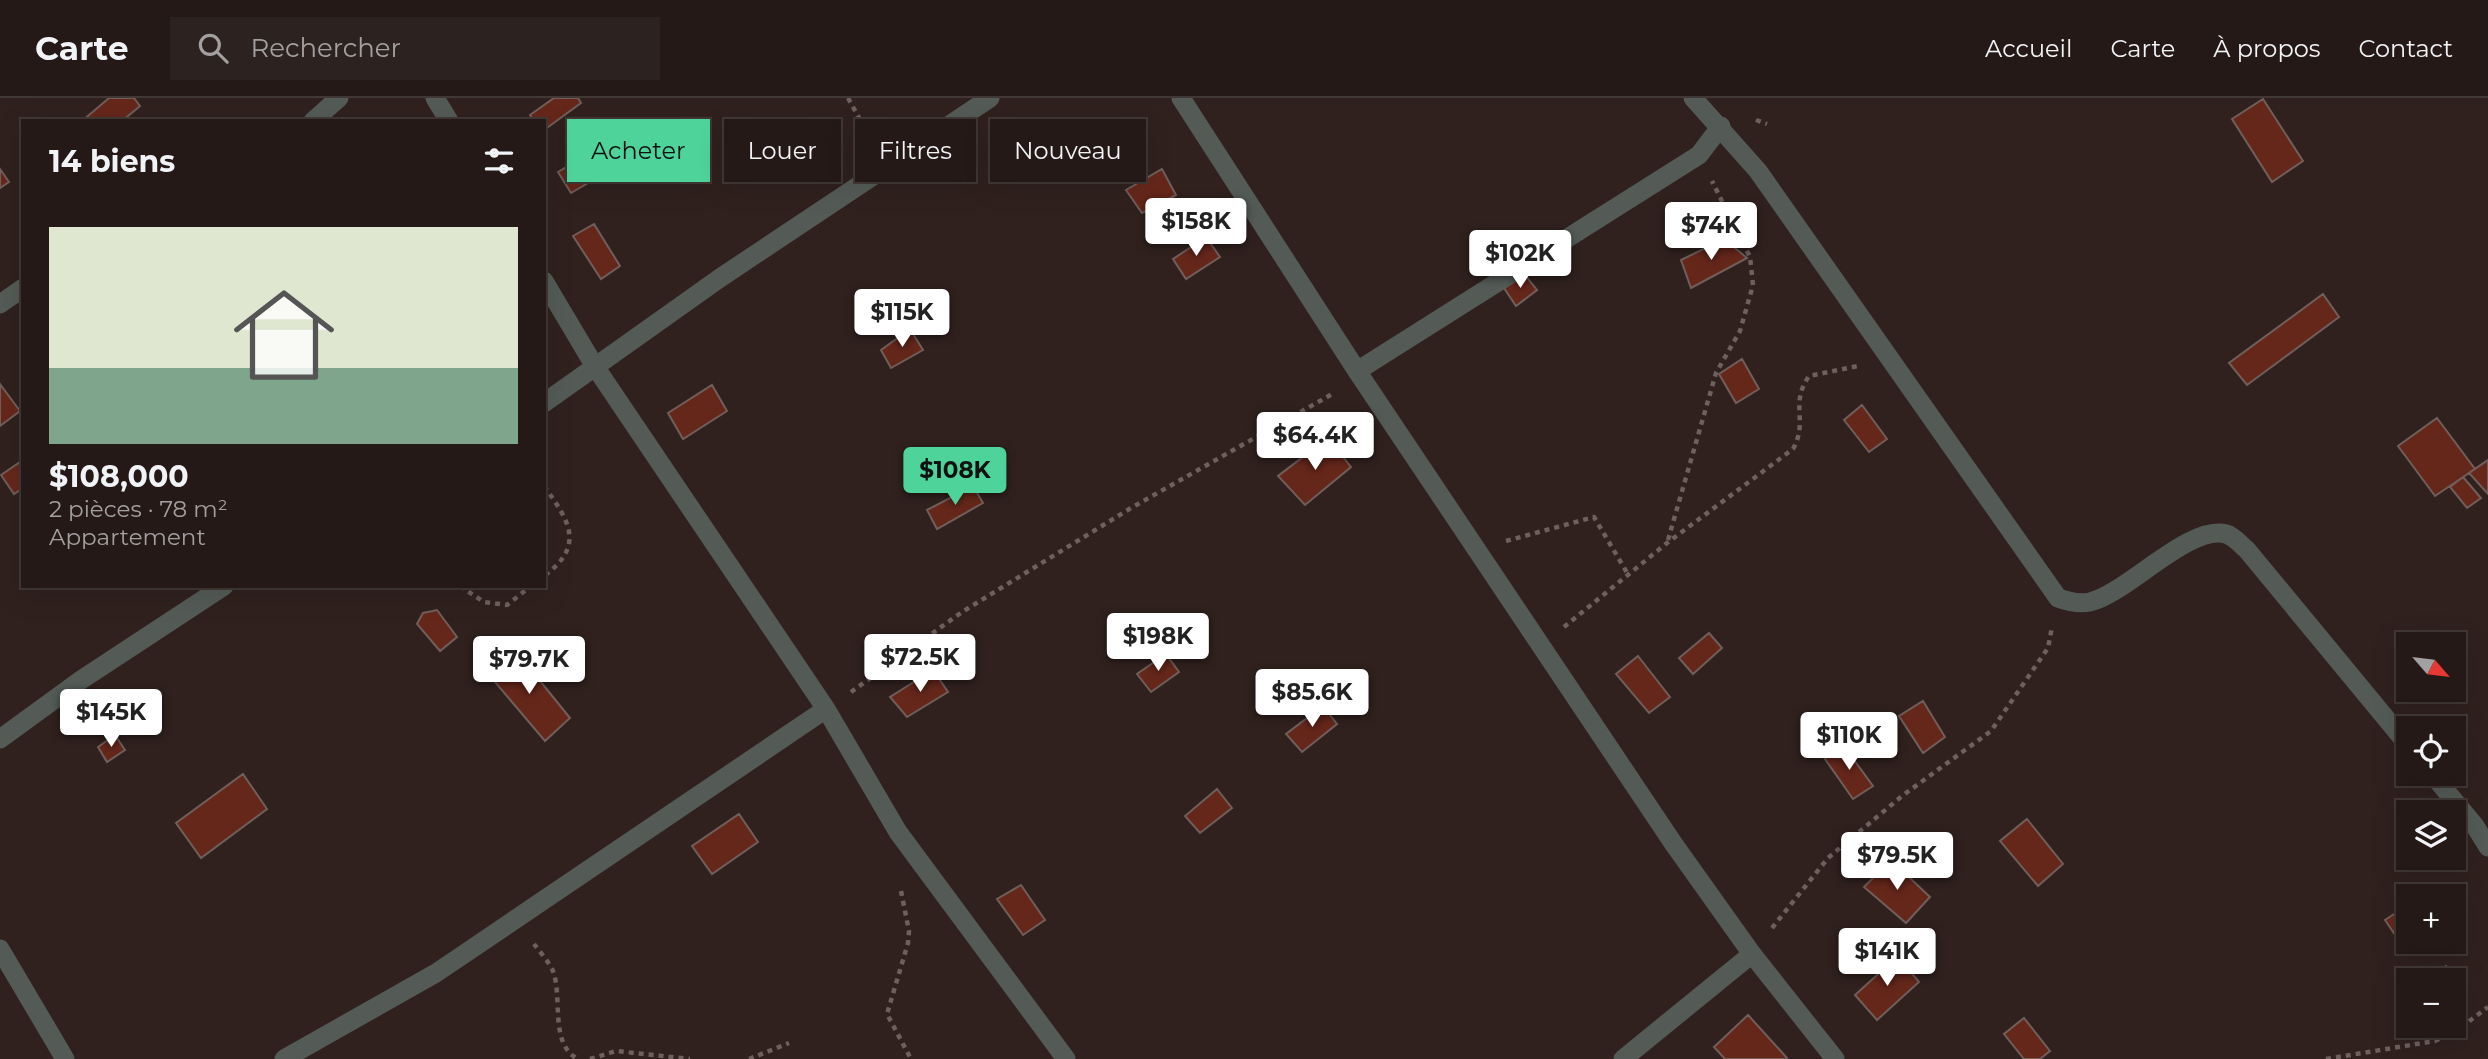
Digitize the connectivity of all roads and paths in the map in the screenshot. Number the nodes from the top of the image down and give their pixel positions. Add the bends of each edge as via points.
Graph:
1 (339, 98) edge
2 (435, 98) edge
3 (848, 98) edge
4 (990, 98) edge
5 (1181, 98) edge
6 (1693, 98) edge
7 (315, 119) edge
8 (448, 119) edge
9 (862, 119) edge
10 (958, 119) edge
11 (1721, 126) junction
12 (1699, 155) junction
13 (862, 182) edge
14 (546, 284) edge
15 (21, 289) edge
16 (0, 304) edge
17 (1892, 360) junction
18 (594, 365) junction
19 (1357, 370) junction
20 (546, 401) edge
21 (546, 489) edge
22 (1667, 543) junction
23 (1476, 549) junction
24 (546, 575) edge
25 (1629, 576) junction
26 (221, 588) edge
27 (463, 588) edge
28 (528, 588) edge
29 (2058, 598) junction
30 (1541, 644) junction
31 (826, 709) junction
32 (2396, 731) edge
33 (0, 739) edge
34 (2442, 786) edge
35 (898, 832) junction
36 (2488, 847) edge
37 (517, 918) junction
38 (0, 949) edge
39 (1752, 954) junction
40 (2488, 1007) edge
41 (789, 1043) dead end
42 (65, 1059) edge
43 (284, 1059) edge
44 (578, 1059) edge
45 (590, 1059) edge
46 (690, 1059) edge
47 (748, 1059) edge
48 (911, 1059) edge
49 (1066, 1059) edge
50 (1622, 1059) edge
51 (1835, 1059) edge
52 (2326, 1059) edge

1 - 7 street
2 - 8 street
3 - 9 path
4 - 10 street
5 - 19 street
6 - 11 street
11 - 12 street
11 - 17 street
12 - 19 street
12 - 22 path via 1750,257 1753,285 1740,331 1716,373
13 - 18 street
14 - 18 street
15 - 16 street
17 - 22 path via 1809,376 1798,400 1801,434 1793,449
17 - 29 street
18 - 20 street
18 - 31 street
19 - 23 street
19 - 31 path via 1330,397 1131,508 962,612
21 - 24 path via 567,519 569,546 559,565
22 - 25 path
23 - 25 path via 1594,517
23 - 30 street
25 - 30 path
26 - 33 street
27 - 28 path via 484,602 507,605
29 - 32 street via 2092,602 2175,550 2213,532 2228,534
29 - 39 path via 2048,648 1991,731 1828,858
30 - 39 street
31 - 35 street
31 - 37 street
34 - 36 street
35 - 48 path via 898,880 909,931 887,1014
35 - 49 street
37 - 43 street via 436,973
37 - 44 path via 553,971 562,1038 569,1054
38 - 42 street
39 - 50 street
39 - 51 street
40 - 52 path via 2435,1041
41 - 47 path
45 - 46 path via 616,1051

